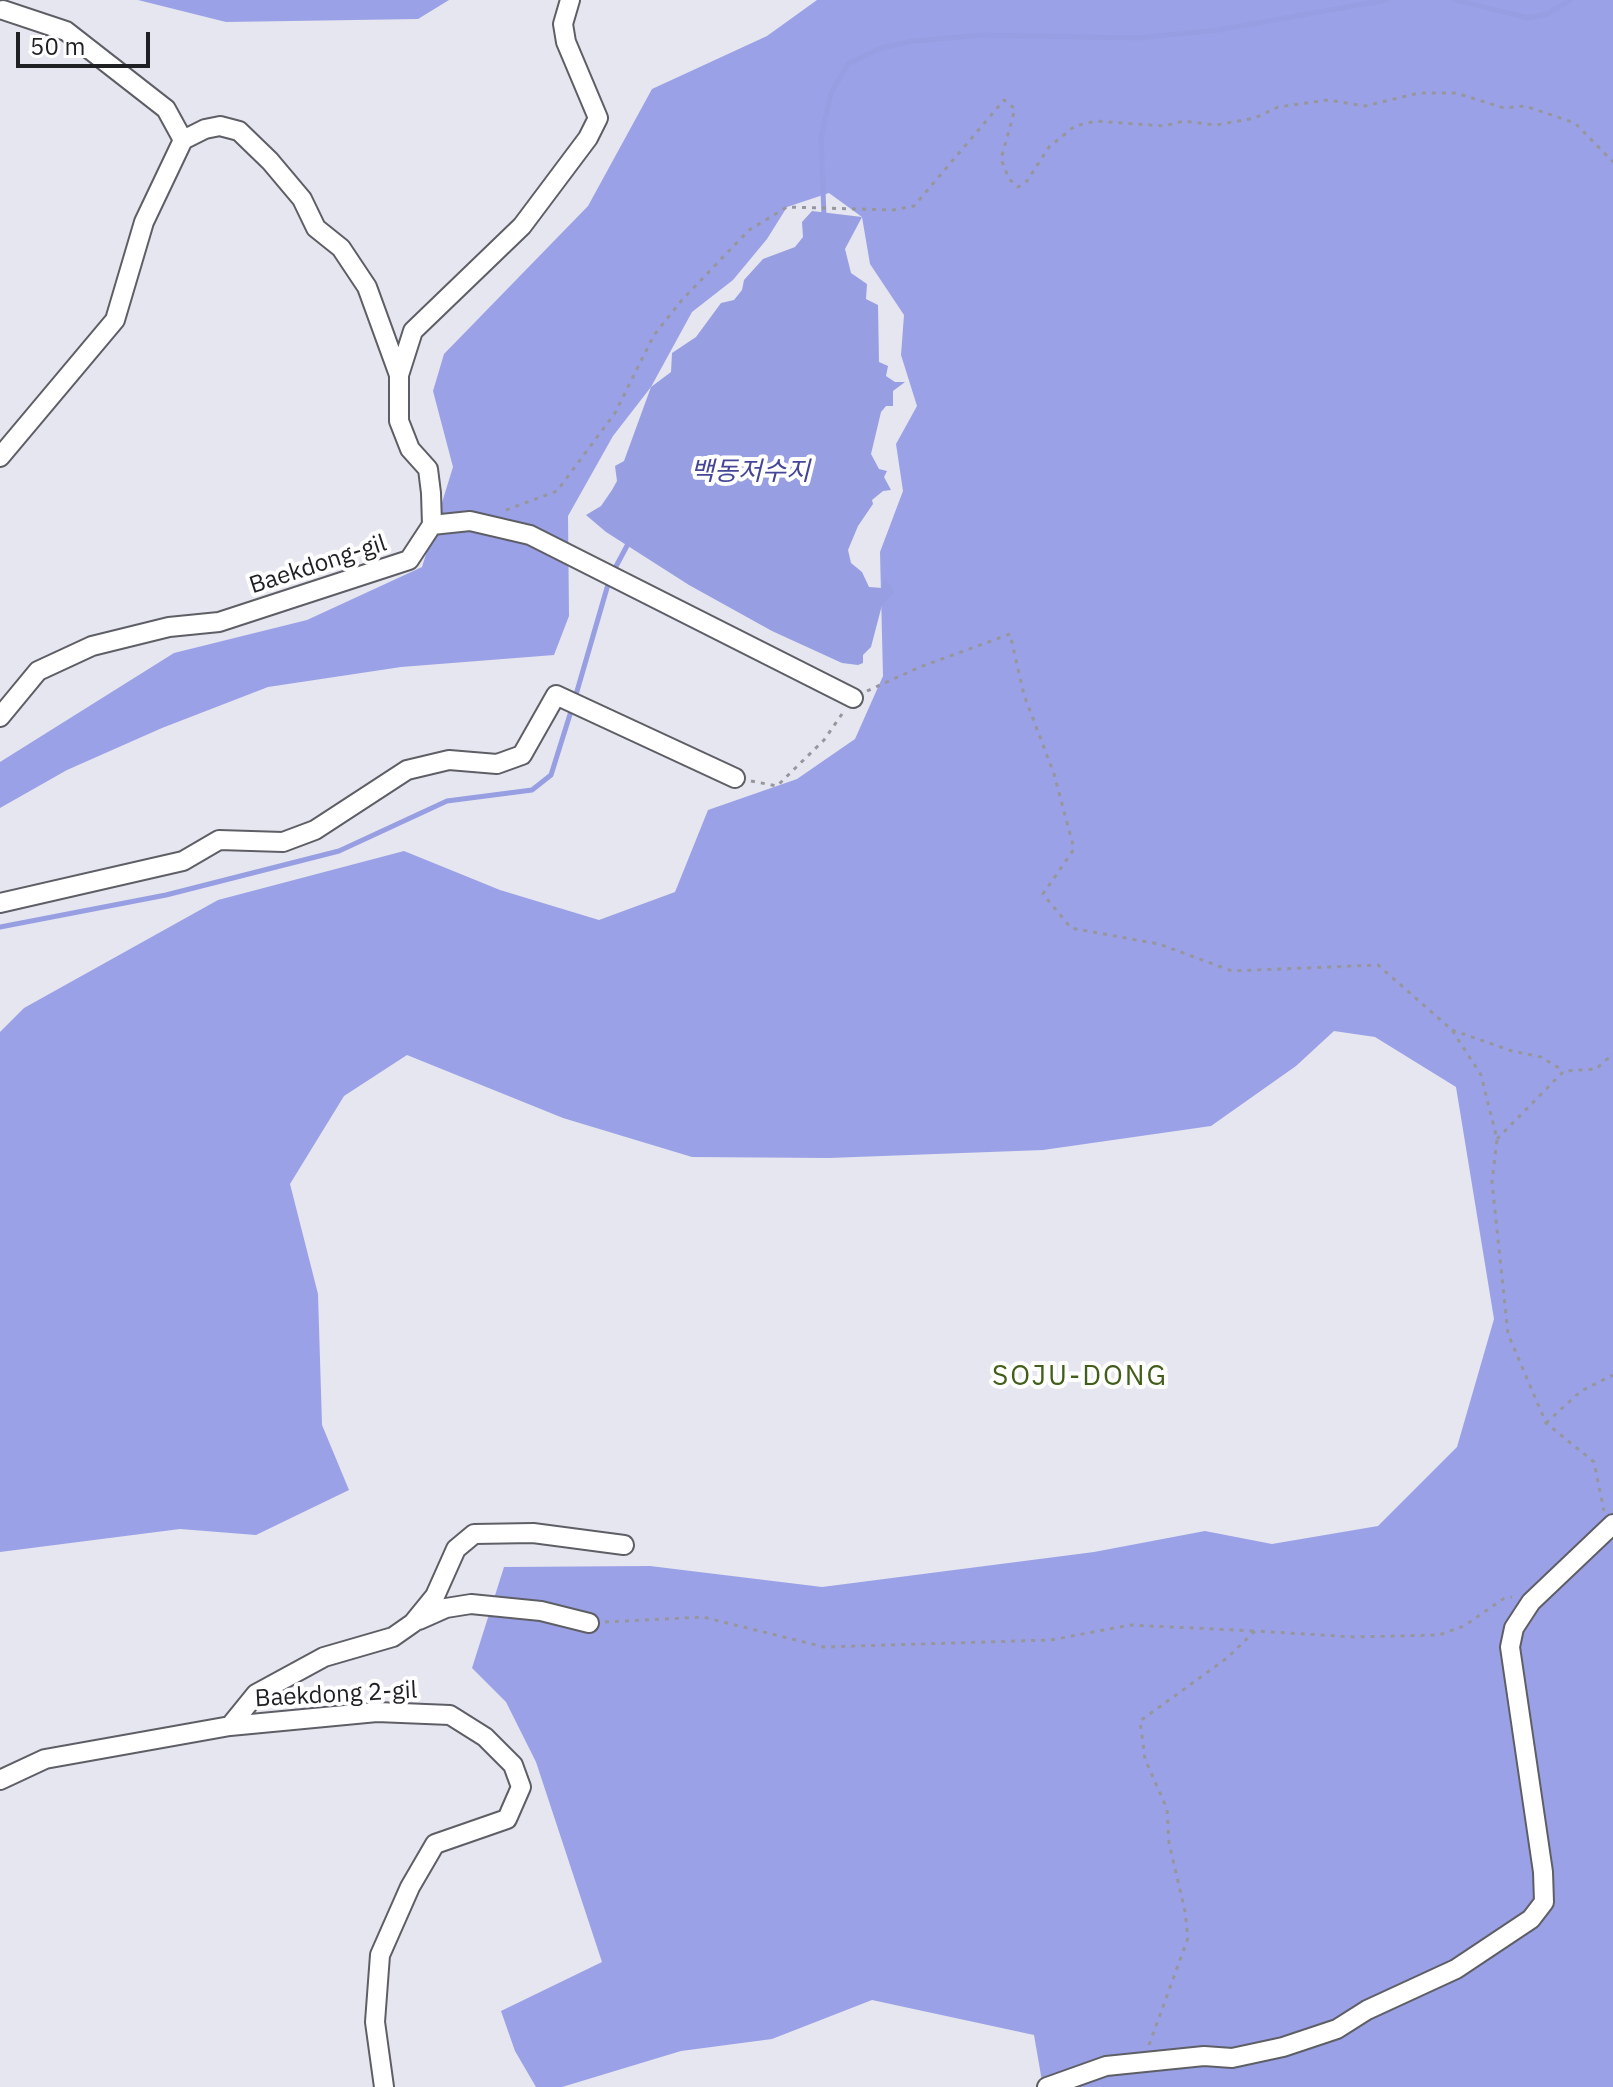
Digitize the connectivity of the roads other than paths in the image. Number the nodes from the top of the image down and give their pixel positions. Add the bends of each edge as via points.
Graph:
1 (570, 0) edge
2 (3, 10) dead end
3 (183, 140) junction
4 (399, 375) junction
5 (0, 457) edge
6 (432, 525) junction
7 (853, 698) road end
8 (0, 717) edge
9 (735, 778) road end
10 (0, 903) edge
11 (1610, 1527) edge
12 (624, 1545) dead end
13 (413, 1623) junction
14 (589, 1623) road end
15 (230, 1726) junction
16 (0, 1780) edge
17 (384, 2087) edge
18 (1047, 2087) edge

1 - 4 street via 563,24 566,42 598,118 522,226 413,331
2 - 3 street via 66,31 166,109
3 - 4 street via 220,126 239,131 270,161 302,199 316,228 341,248 367,287
3 - 5 street via 144,222 115,320
4 - 6 street via 399,421 410,449 428,469
6 - 7 street via 470,521 530,535
6 - 8 street, Baekdong-gil via 409,560 363,578 219,622 169,627 92,646 38,671
9 - 10 street via 556,695 522,755 510,760 449,760 407,770 315,830 283,842 219,840 183,861
11 - 18 street via 1541,1591 1514,1628 1510,1647 1543,1872 1544,1902 1531,1919 1456,1969 1337,2029 1232,2058 1106,2066
12 - 13 street via 533,1533 474,1534 456,1549 435,1596
13 - 14 street via 471,1604 541,1611
13 - 15 street via 393,1637 324,1657 256,1694
15 - 16 street, Baekdong 2-gil via 45,1759
15 - 17 street, Baekdong 2-gil via 377,1712 450,1715 485,1737 513,1765 521,1787 507,1819 435,1844 380,1955 375,2022

